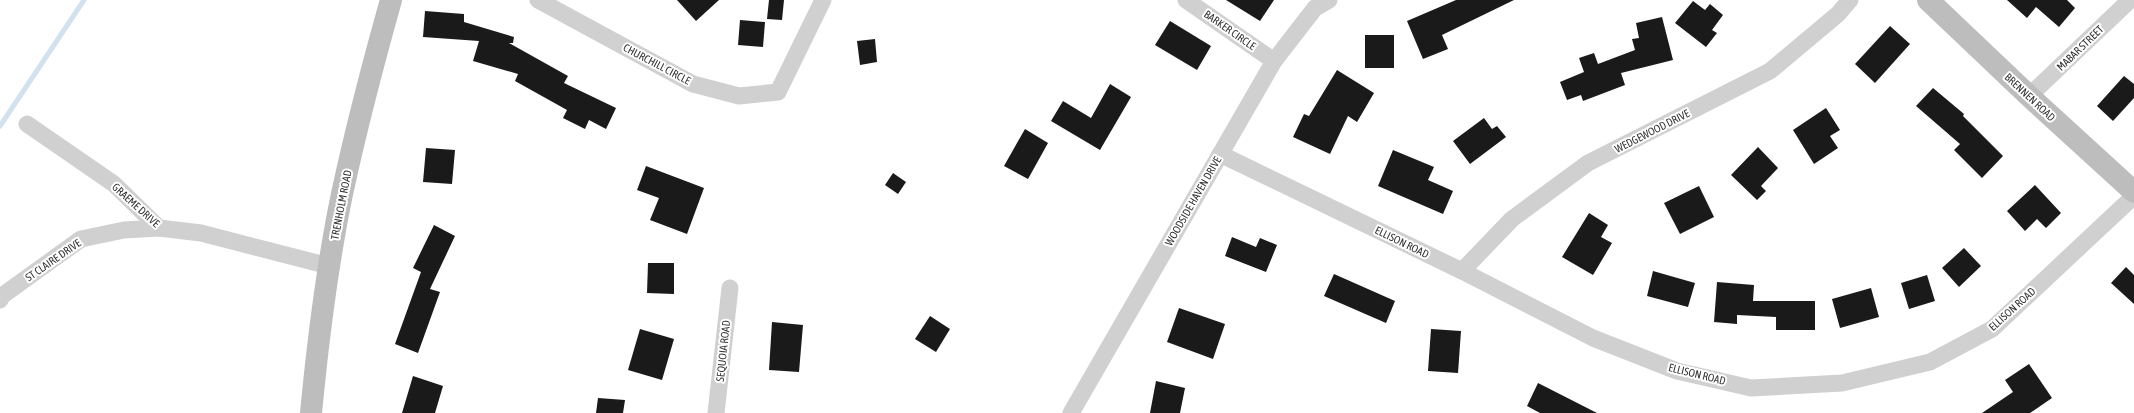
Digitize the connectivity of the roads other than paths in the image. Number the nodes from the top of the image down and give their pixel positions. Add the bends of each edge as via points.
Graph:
1 (391, 0) edge
2 (538, 0) edge
3 (823, 0) edge
4 (1186, 0) edge
5 (1329, 0) edge
6 (1850, 0) edge
7 (1928, 0) edge
8 (2130, 0) edge
9 (1274, 61) junction
10 (2029, 96) junction
11 (27, 124) dead end
12 (1220, 154) junction
13 (2134, 192) edge
14 (2134, 196) edge
15 (159, 228) junction
16 (330, 266) junction
17 (1462, 272) junction
18 (730, 288) dead end
19 (0, 300) edge
20 (311, 413) edge
21 (716, 413) edge
22 (1070, 413) edge

1 - 16 main road, TRENHOLM ROAD via 361,109
2 - 3 street, CHURCHILL CIRCLE via 694,84 739,96 778,92
4 - 9 street, BARKER CIRCLE
5 - 9 street, WOODSIDE HAVEN DRIVE via 1315,8
6 - 17 street, WEDGEWOOD DRIVE via 1838,14 1770,71 1588,163 1512,219
7 - 10 main road, BRENNEN ROAD
8 - 10 street, MABAR STREET
9 - 12 street, WOODSIDE HAVEN DRIVE
10 - 13 main road, BRENNEN ROAD
11 - 15 street, GRAEME DRIVE via 114,184
12 - 17 street, ELLISON ROAD
12 - 22 street, WOODSIDE HAVEN DRIVE
14 - 17 street, ELLISON ROAD via 1992,329 1930,362 1842,383 1751,388 1677,372 1593,338
15 - 16 street, GRAEME DRIVE via 201,234
15 - 19 street, ST CLAIRE DRIVE via 124,230 81,239 3,295
16 - 20 main road, TRENHOLM ROAD
18 - 21 street, SEQUOIA ROAD

